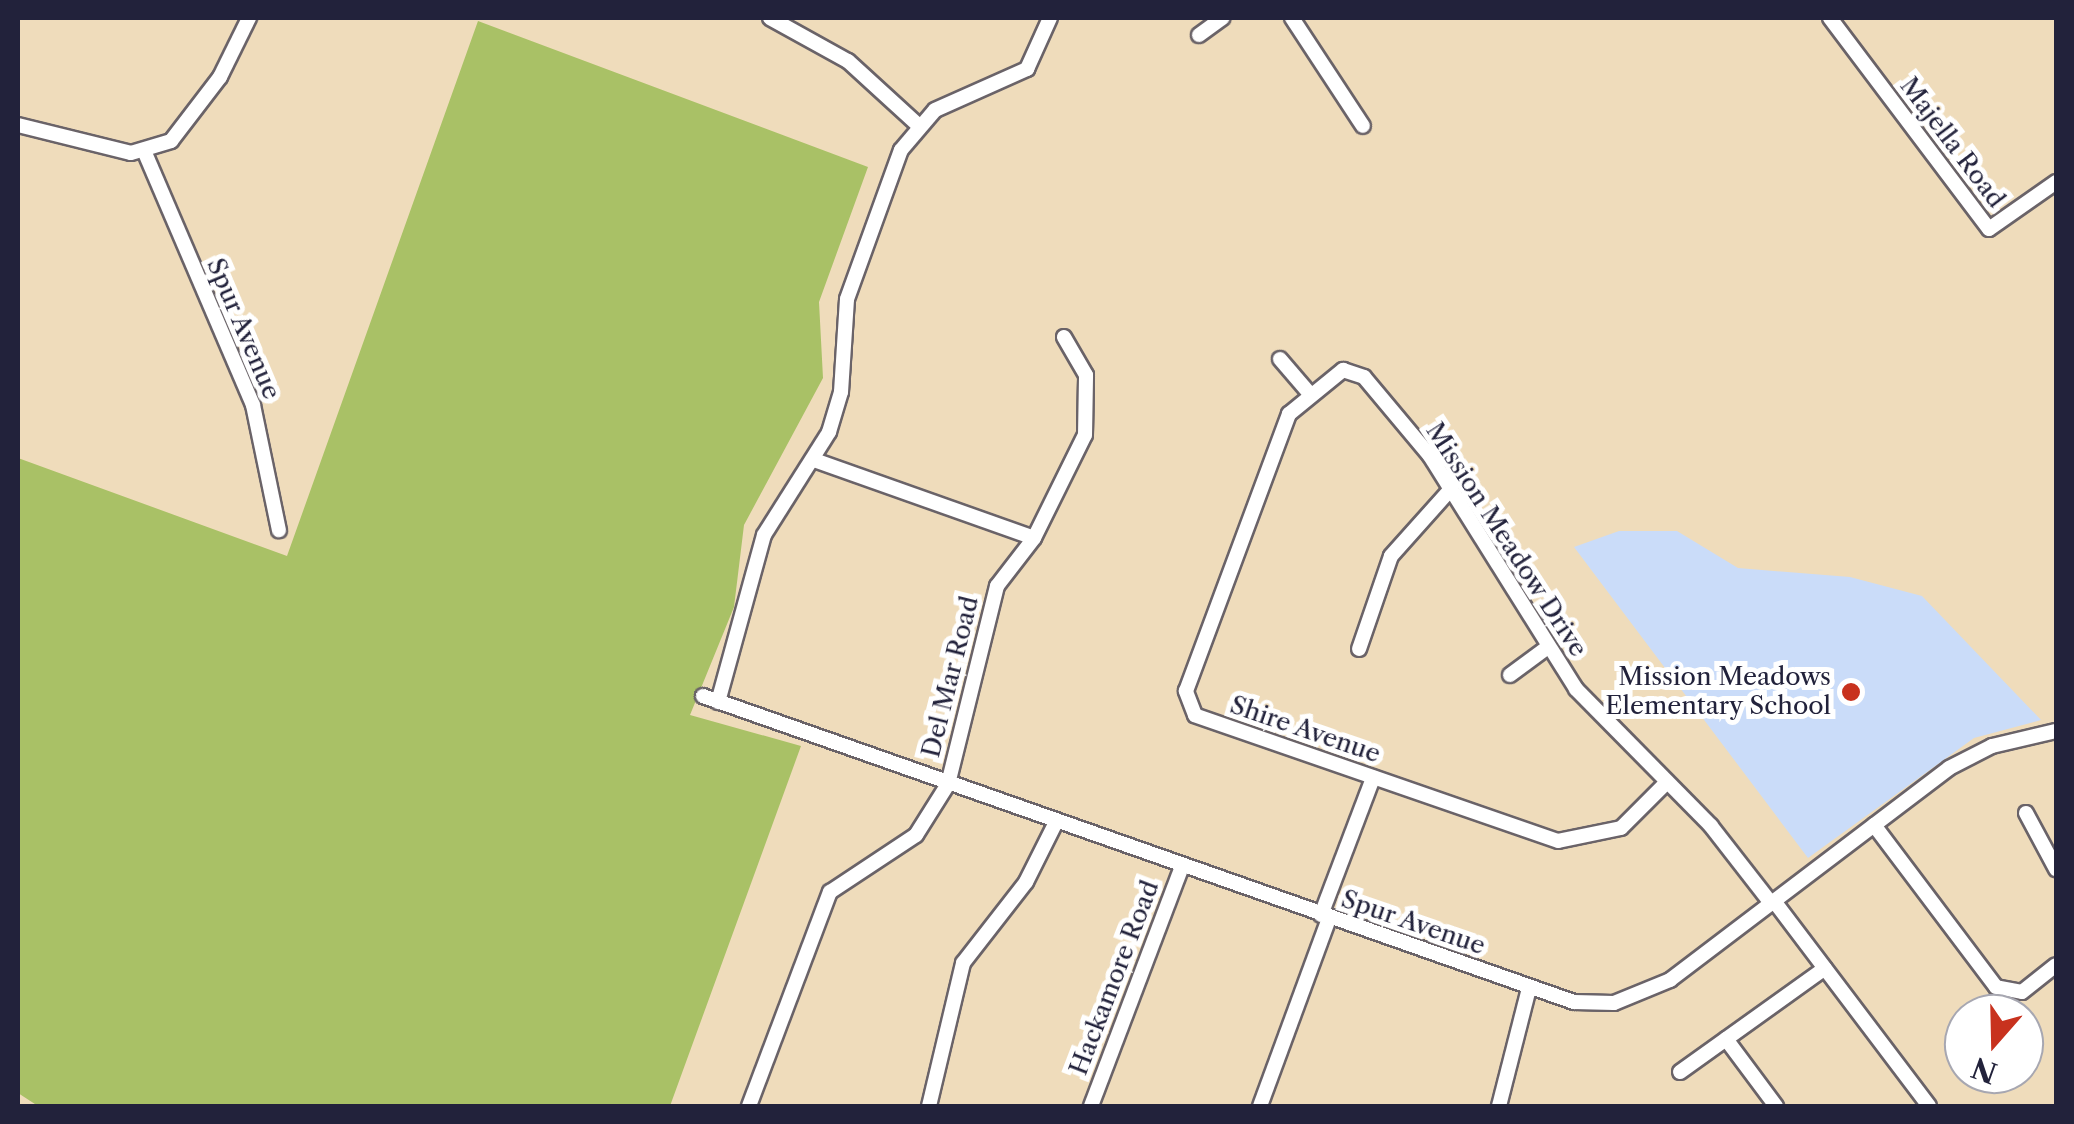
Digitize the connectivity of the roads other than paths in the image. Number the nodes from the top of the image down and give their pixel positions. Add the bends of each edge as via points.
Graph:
1 (249, 18) edge
2 (770, 18) edge
3 (1050, 18) edge
4 (1222, 18) edge
5 (1292, 18) edge
6 (1830, 18) edge
7 (1199, 35) dead end
8 (917, 124) junction
9 (18, 125) edge
10 (1363, 126) dead end
11 (145, 152) junction
12 (2056, 182) edge
13 (1064, 337) dead end
14 (1280, 359) dead end
15 (1364, 377) joint
16 (1310, 394) junction
17 (814, 460) junction
18 (1450, 490) junction
19 (279, 530) dead end
20 (1034, 538) junction
21 (1548, 647) junction
22 (1359, 650) dead end
23 (1510, 675) dead end
24 (2056, 731) edge
25 (1373, 778) junction
26 (948, 784) junction
27 (1665, 784) junction
28 (2026, 814) dead end
29 (1056, 824) junction
30 (1874, 826) junction
31 (1182, 866) junction
32 (2056, 869) edge
33 (1773, 902) junction
34 (1325, 916) junction
35 (2056, 965) edge
36 (1825, 968) junction
37 (1529, 988) junction
38 (1726, 1039) junction
39 (1680, 1072) dead end
40 (748, 1106) edge
41 (929, 1106) edge
42 (1091, 1106) edge
43 (1260, 1106) edge
44 (1500, 1106) edge
45 (1776, 1106) edge
46 (1929, 1106) edge

1 - 11 street via 220,76 170,141
2 - 8 street via 848,60
3 - 8 street via 1039,54 1009,85
4 - 7 street
5 - 10 street
6 - 12 street, Majella Road via 1989,229
8 - 17 street via 847,299 842,392
9 - 11 street
11 - 19 street, Spur Avenue via 253,405
13 - 20 street, Del Mar Road via 1086,375 1088,420
14 - 16 street
15 - 16 street, Shire Avenue via 1343,370
15 - 18 street, Mission Meadow Drive
16 - 25 street, Shire Avenue via 1280,426 1186,705
17 - 20 street
17 - 26 street, Spur Avenue via 764,535 711,699
18 - 21 street, Mission Meadow Drive
18 - 22 street via 1391,556
20 - 26 street, Del Mar Road via 991,604
21 - 23 street
21 - 27 street, Mission Meadow Drive via 1602,720
24 - 30 street, Spur Avenue via 1964,760
25 - 27 street, Shire Avenue via 1572,843 1621,828
25 - 34 street
26 - 29 street, Spur Avenue
26 - 40 street, Del Mar Road via 916,835 830,892
27 - 33 street, Mission Meadow Drive
28 - 32 street
29 - 31 street, Spur Avenue
29 - 41 street via 1026,882 963,963
30 - 33 street, Spur Avenue
30 - 35 street via 1996,987 2022,992
31 - 34 street, Spur Avenue
31 - 42 street, Hackamore Road
33 - 36 street, Mission Meadow Drive
33 - 37 street, Spur Avenue via 1639,996 1574,1002
34 - 37 street, Spur Avenue
34 - 43 street
36 - 38 street
36 - 46 street, Mission Meadow Drive
37 - 44 street
38 - 39 street
38 - 45 street

